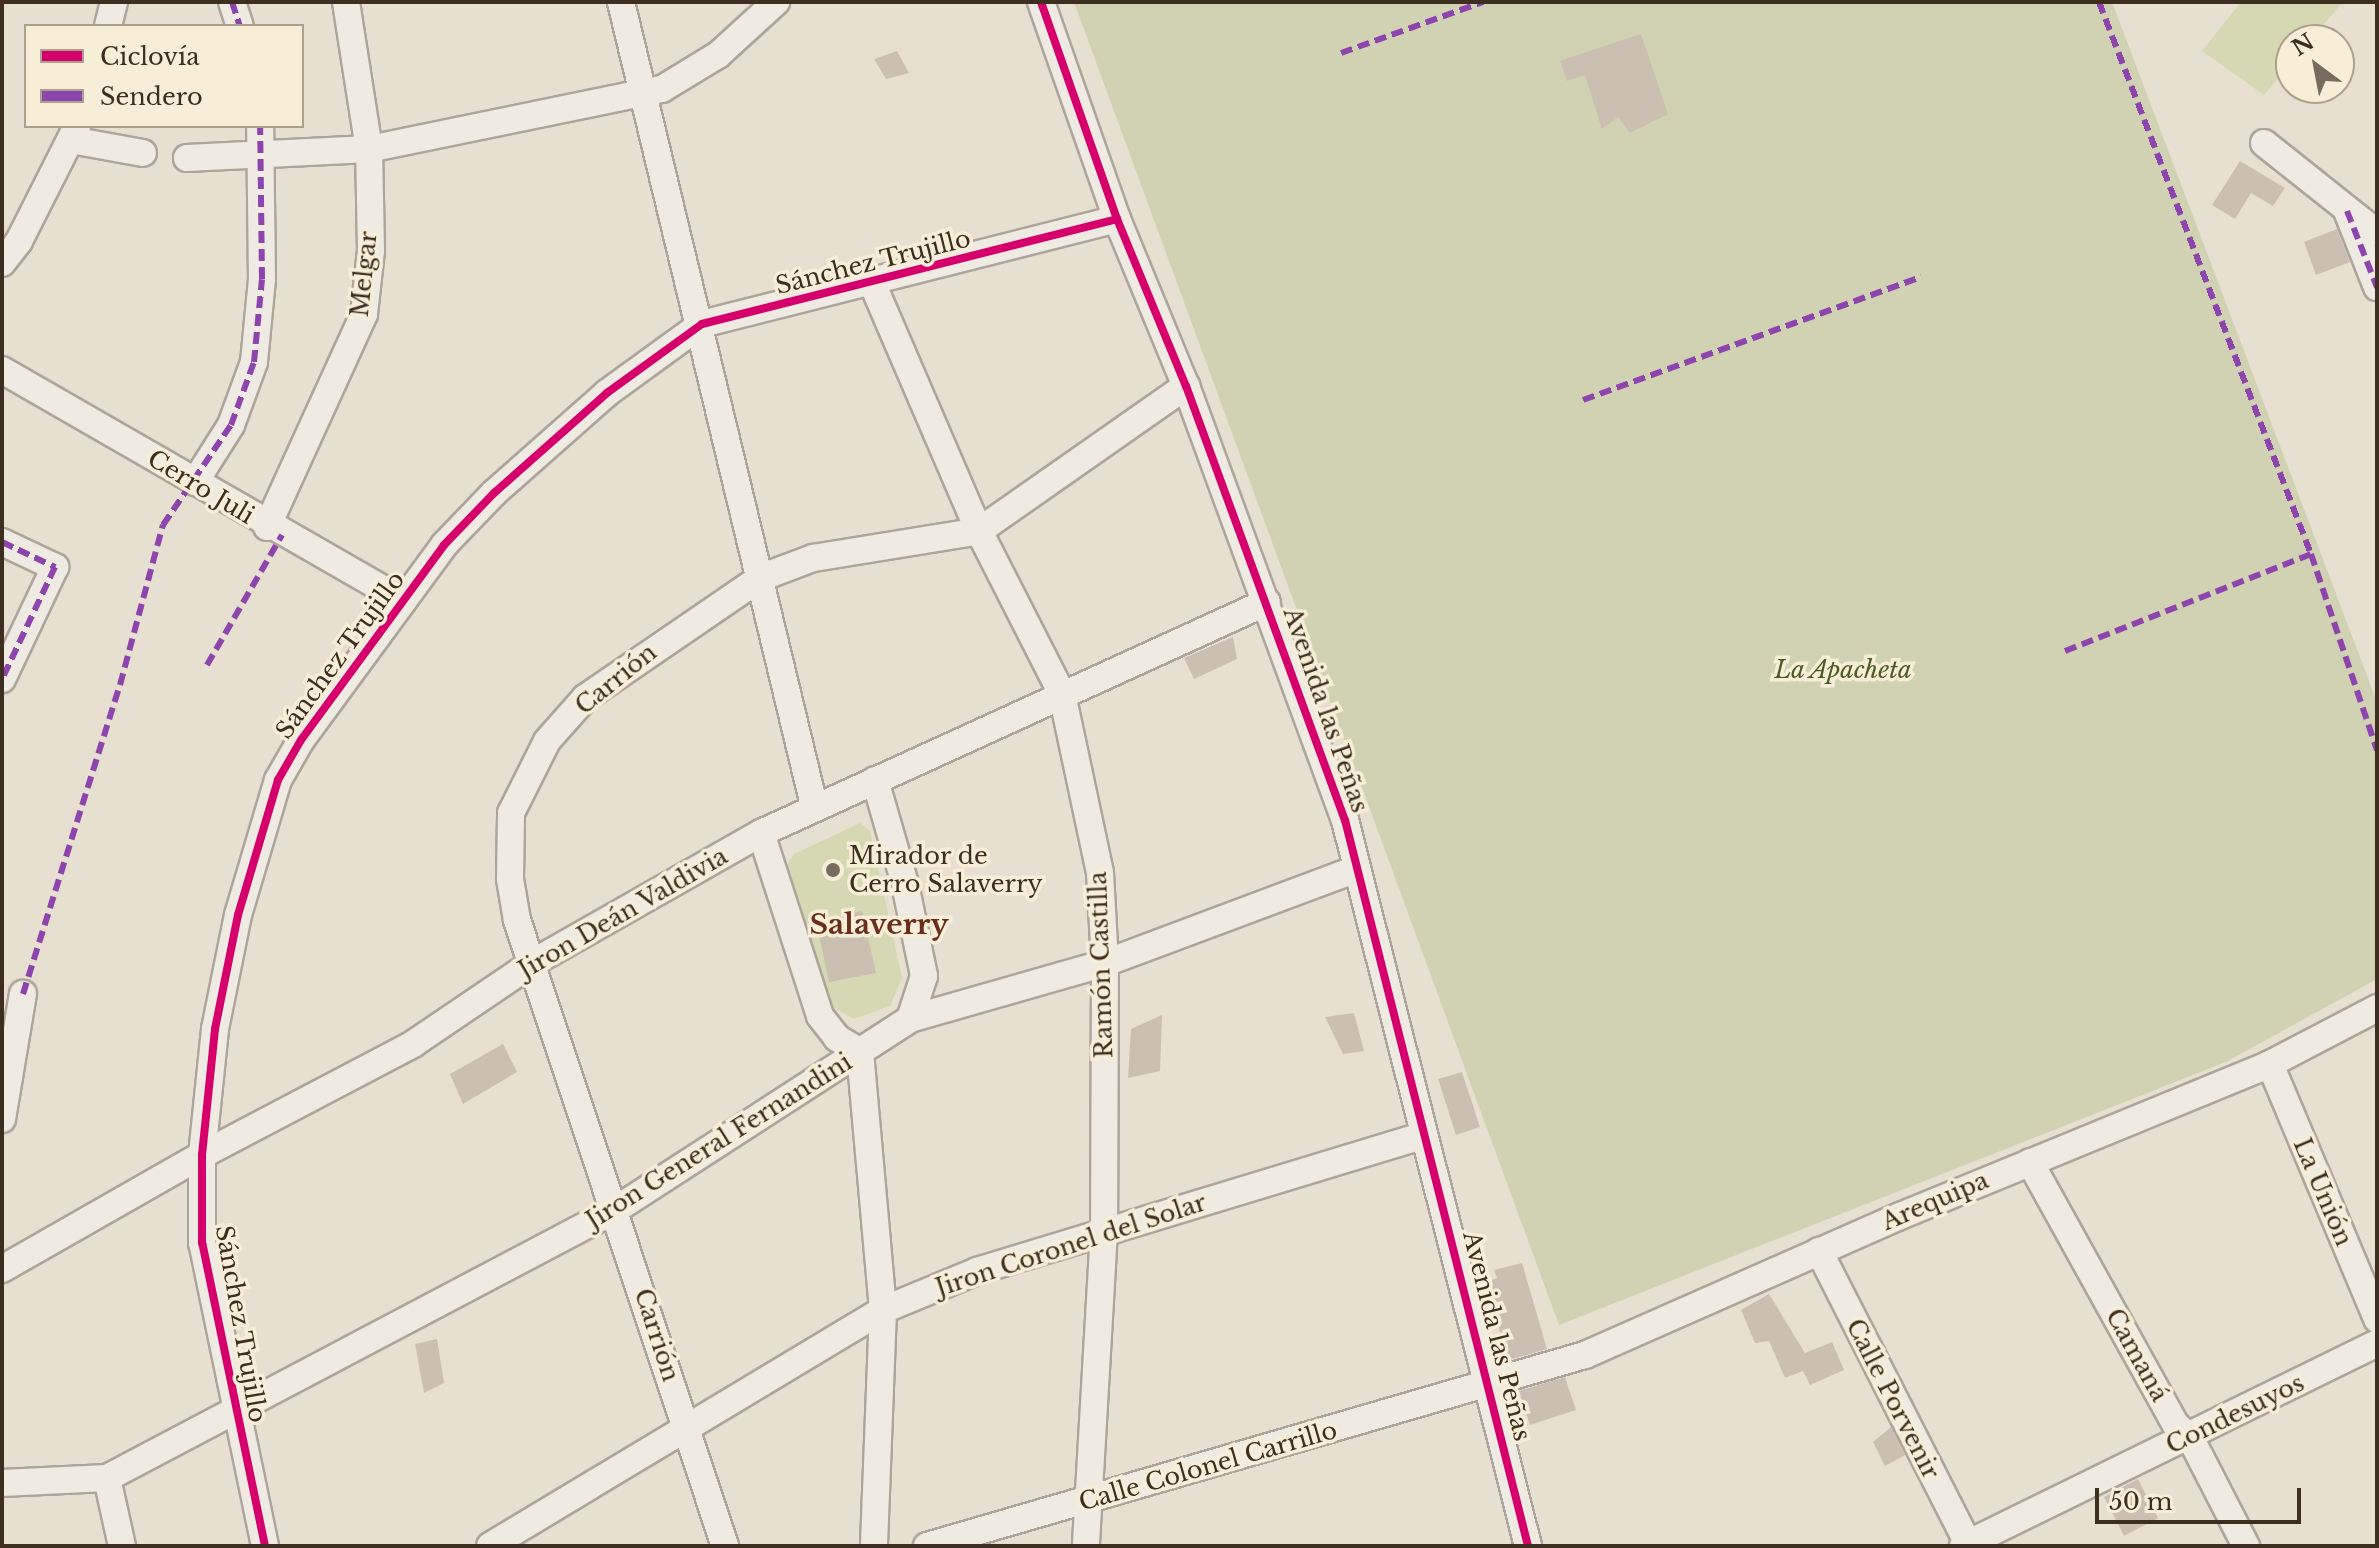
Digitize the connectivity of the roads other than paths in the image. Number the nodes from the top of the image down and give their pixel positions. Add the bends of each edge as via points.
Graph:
1 (114, 2) edge
2 (232, 2) edge
3 (346, 2) edge
4 (621, 2) edge
5 (776, 2) edge
6 (1041, 2) edge
7 (108, 24) edge
8 (239, 24) edge
9 (645, 93) junction
10 (260, 128) edge
11 (74, 133) edge
12 (2264, 143) dead end
13 (369, 149) junction
14 (143, 153) dead end
15 (263, 157) junction
16 (187, 158) dead end
17 (2347, 211) junction
18 (1117, 219) junction
19 (2377, 233) edge
20 (2, 263) edge
21 (873, 285) junction
22 (2377, 287) edge
23 (702, 324) junction
24 (2, 370) edge
25 (1186, 386) junction
26 (195, 482) junction
27 (267, 527) junction
28 (979, 531) junction
29 (2, 542) edge
30 (760, 578) junction
31 (403, 601) junction
32 (1267, 602) junction
33 (2, 679) edge
34 (1062, 694) junction
35 (875, 780) junction
36 (814, 805) junction
37 (761, 833) junction
38 (1357, 869) junction
39 (534, 962) junction
40 (1105, 963) junction
41 (23, 994) dead end
42 (2377, 1008) edge
43 (910, 1019) junction
44 (860, 1052) junction
45 (2270, 1064) junction
46 (2, 1119) edge
47 (1424, 1135) junction
48 (202, 1155) junction
49 (2030, 1162) junction
50 (615, 1210) junction
51 (1104, 1231) junction
52 (1819, 1251) junction
53 (2, 1269) edge
54 (883, 1310) junction
55 (2377, 1319) edge
56 (2377, 1343) edge
57 (1489, 1383) junction
58 (235, 1412) junction
59 (686, 1425) junction
60 (2190, 1437) junction
61 (107, 1478) junction
62 (2, 1483) edge
63 (1088, 1501) junction
64 (1966, 1545) edge
65 (122, 1546) edge
66 (265, 1546) edge
67 (490, 1546) edge
68 (725, 1546) edge
69 (874, 1546) edge
70 (927, 1546) edge
71 (1086, 1546) edge
72 (1528, 1546) edge
73 (2246, 1546) edge

1 - 7 street
2 - 8 street
3 - 13 street, Melgar
4 - 9 street
5 - 9 street via 718,55 662,89
6 - 18 street, Avenida las Peñas
9 - 13 street
9 - 23 street
10 - 15 street
11 - 14 street
11 - 20 street via 19,241
12 - 17 street
13 - 15 street
13 - 27 street, Melgar via 371,251 364,314
15 - 16 street
15 - 26 street via 254,362 231,425
17 - 19 street
17 - 22 street
18 - 21 street, Sánchez Trujillo
18 - 25 street, Avenida las Peñas
21 - 23 street, Sánchez Trujillo
21 - 28 street, Ramón Castilla
23 - 30 street
23 - 31 street, Sánchez Trujillo via 607,393 494,493 444,545
24 - 26 street, Cerro Juli
25 - 28 street, Carrión
25 - 32 street, Avenida las Peñas
26 - 27 street, Cerro Juli
27 - 31 street, Cerro Juli
28 - 30 street, Carrión via 813,558
28 - 34 street, Ramón Castilla
29 - 33 street via 55,567
30 - 36 street
30 - 39 street, Carrión via 630,663 585,698 547,741 511,813 509,843 517,920
31 - 48 street, Sánchez Trujillo via 329,699 278,780 238,915 215,1029
32 - 34 street, Jiron Deán Valdivia
32 - 38 street, Avenida las Peñas via 1321,747
34 - 35 street, Jiron Deán Valdivia
34 - 40 street, Ramón Castilla via 1100,873
35 - 36 street, Jiron Deán Valdivia
35 - 43 street via 924,976
36 - 37 street, Jiron Deán Valdivia
37 - 39 street, Jiron Deán Valdivia
37 - 44 street via 820,1016 837,1038
38 - 40 street, Jiron General Fernandini
38 - 47 street, Avenida las Peñas
39 - 48 street, Jiron Deán Valdivia via 413,1044
39 - 50 street, Carrión
40 - 43 street, Jiron General Fernandini
40 - 51 street, Ramón Castilla
41 - 46 street
42 - 45 street, Arequipa
43 - 44 street, Jiron General Fernandini
44 - 50 street, Jiron General Fernandini
44 - 54 street
45 - 49 street, Arequipa
45 - 55 street, La Unión
47 - 51 street, Jiron Coronel del Solar
47 - 57 street, Avenida las Peñas
48 - 53 street, Jiron Deán Valdivia
48 - 58 street, Sánchez Trujillo via 202,1243
49 - 52 street, Arequipa
49 - 60 street, Camaná via 2176,1425
50 - 58 street, Jiron General Fernandini
50 - 59 street, Carrión
51 - 54 street, Jiron Coronel del Solar via 977,1271
51 - 63 street, Ramón Castilla
52 - 57 street, Arequipa via 1585,1355
52 - 64 street, Calle Porvenir
54 - 59 street, Jiron Coronel del Solar
54 - 69 street
56 - 60 street, Condesuyos
57 - 63 street, Calle Colonel Carrillo
57 - 72 street, Avenida las Peñas
58 - 61 street, Jiron General Fernandini
58 - 66 street, Sánchez Trujillo
59 - 67 street, Jiron Coronel del Solar
59 - 68 street, Carrión
60 - 64 street, Condesuyos
60 - 73 street, Camaná
61 - 62 street
61 - 65 street
63 - 70 street, Calle Colonel Carrillo
63 - 71 street, Ramón Castilla

